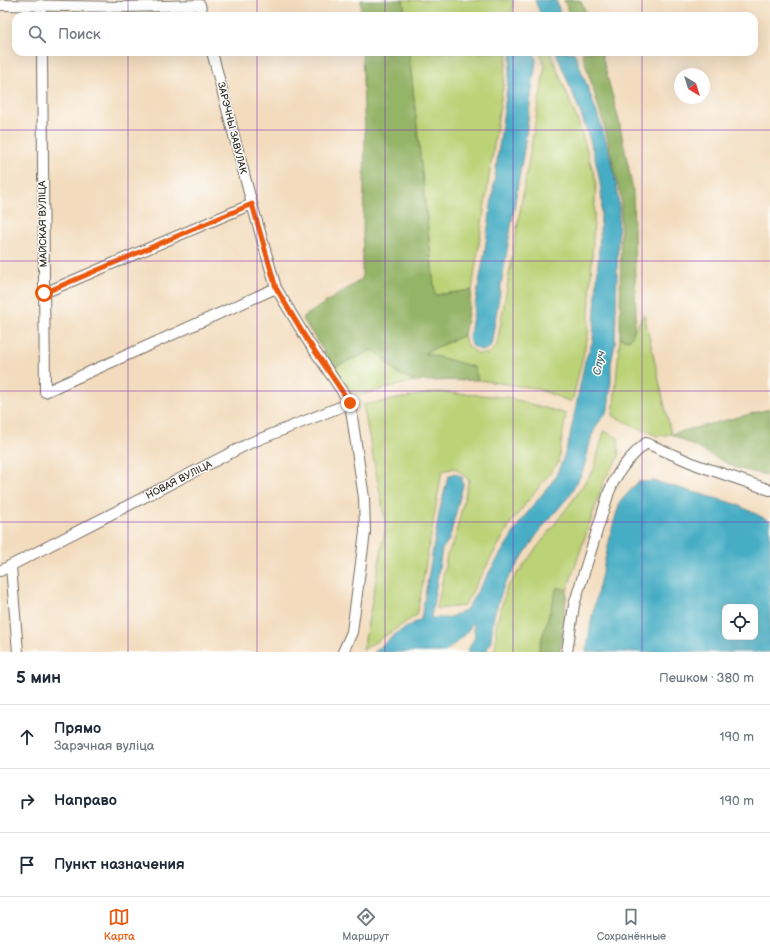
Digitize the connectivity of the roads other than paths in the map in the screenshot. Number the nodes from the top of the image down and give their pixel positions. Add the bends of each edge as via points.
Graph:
1 (0, 5) edge
2 (41, 5) junction
3 (41, 12) edge
4 (202, 12) edge
5 (42, 56) edge
6 (213, 56) edge
7 (252, 204) junction
8 (276, 288) junction
9 (44, 293) junction
10 (350, 403) junction
11 (770, 490) edge
12 (11, 566) junction
13 (0, 571) edge
14 (18, 652) edge
15 (343, 652) edge
16 (567, 652) edge

1 - 2 street
2 - 3 street
2 - 4 street via 200,5
5 - 9 street, МАЙСКАЯ ВУЛІЦА
6 - 7 street, ЗАРЭЧНЫ ЗАВУЛАК
7 - 8 street, ЗАРЭЧНЫ ЗАВУЛАК
7 - 9 street
8 - 9 street, МАЙСКАЯ ВУЛІЦА via 45,392
8 - 10 street, ЗАРЭЧНЫ ЗАВУЛАК
10 - 12 street, НОВАЯ ВУЛІЦА via 250,443
10 - 15 street via 364,498 365,532 352,632
11 - 16 street via 697,465 646,442 626,460 615,476 574,605
12 - 13 street, НОВАЯ ВУЛІЦА
12 - 14 street

